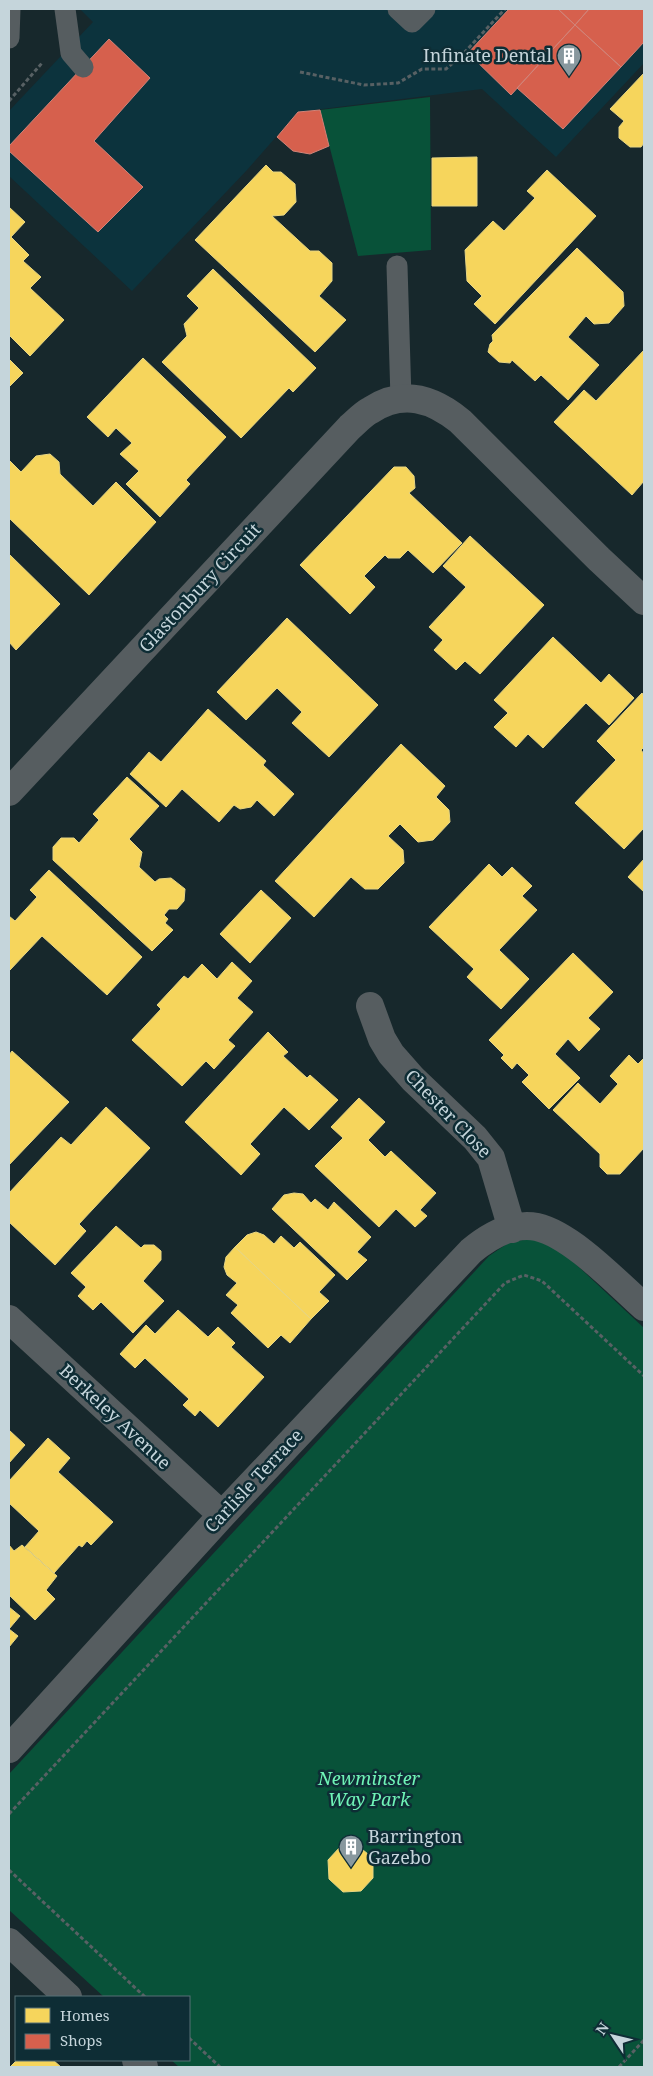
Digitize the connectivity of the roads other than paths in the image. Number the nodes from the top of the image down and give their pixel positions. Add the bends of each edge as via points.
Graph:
1 (10, 9) edge
2 (65, 9) edge
3 (398, 9) edge
4 (425, 9) edge
5 (9, 38) edge
6 (77, 60) dead end
7 (397, 266) dead end
8 (401, 399) junction
9 (644, 601) edge
10 (9, 792) edge
11 (370, 1006) dead end
12 (512, 1229) junction
13 (644, 1307) edge
14 (9, 1319) edge
15 (222, 1515) junction
16 (9, 1749) edge
17 (9, 1942) edge
18 (67, 1996) edge

1 - 5 lane
2 - 6 lane
3 - 4 lane via 412,22
7 - 8 lane
8 - 9 street, Glastonbury Circuit via 419,399 449,412
8 - 10 street, Glastonbury Circuit via 371,409 350,427
11 - 12 street, Chester Close via 391,1054 492,1158
12 - 13 street, Carlisle Terrace via 536,1227 559,1237 582,1252
12 - 15 street, Carlisle Terrace via 496,1234 470,1252
14 - 15 street, Berkeley Avenue
15 - 16 street, Carlisle Terrace
17 - 18 street

